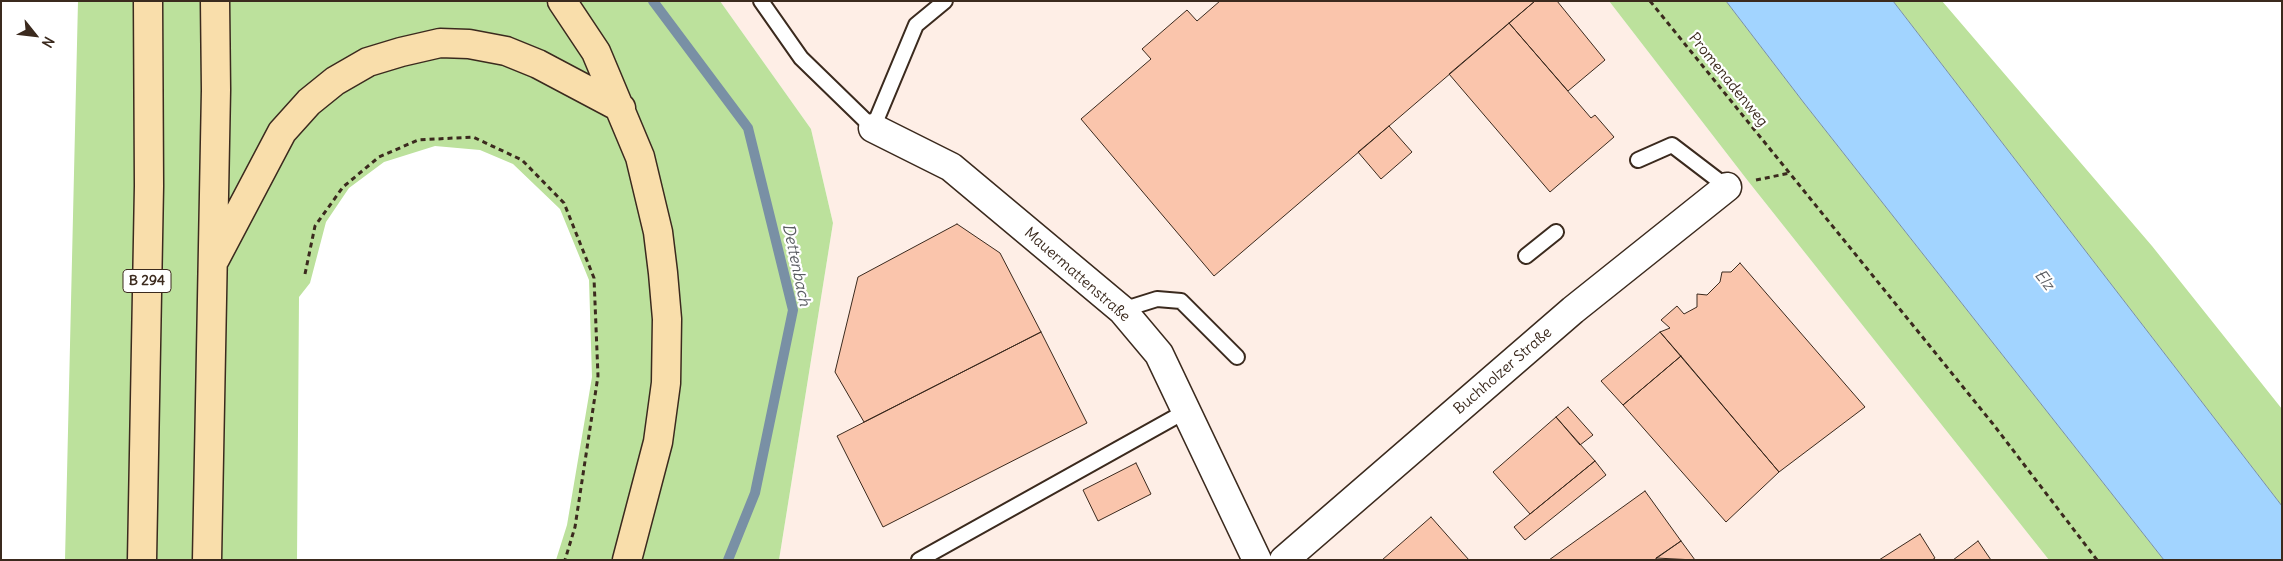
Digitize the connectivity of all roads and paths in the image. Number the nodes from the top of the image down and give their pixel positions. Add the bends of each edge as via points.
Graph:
1 (148, 1) edge
2 (215, 1) edge
3 (562, 1) edge
4 (761, 1) edge
5 (945, 1) edge
6 (1650, 1) edge
7 (621, 108) junction
8 (873, 128) junction
9 (1638, 160) dead end
10 (1727, 188) joint
11 (1556, 232) dead end
12 (1526, 256) dead end
13 (213, 262) junction
14 (305, 274) dead end
15 (1122, 310) junction
16 (1237, 357) dead end
17 (1186, 411) junction
18 (142, 560) edge
19 (207, 560) edge
20 (565, 560) edge
21 (627, 560) edge
22 (919, 560) edge
23 (1257, 560) edge
24 (1284, 560) edge
25 (2097, 560) edge

1 - 18 highway, B 294
2 - 13 highway
3 - 7 highway via 596,52
4 - 8 lane via 801,58
5 - 8 lane via 916,25
6 - 25 path, Promenadenweg via 1993,424
7 - 13 highway via 538,64 506,51 468,44 440,43 368,62 335,81 309,102 282,132
7 - 21 highway via 650,194 658,232 666,319 666,384 658,442
8 - 15 street, Mauermattenstraße via 951,168
9 - 10 lane via 1672,145
10 - 24 street, Buchholzer Straße via 1573,310
11 - 12 lane
13 - 19 highway
14 - 20 path via 315,226 343,186 378,157 418,140 473,137 522,160 564,203 594,278 598,376 575,527
15 - 16 lane via 1157,299 1181,301
15 - 17 street, Mauermattenstraße via 1159,354
17 - 22 lane
17 - 23 street, Mauermattenstraße

